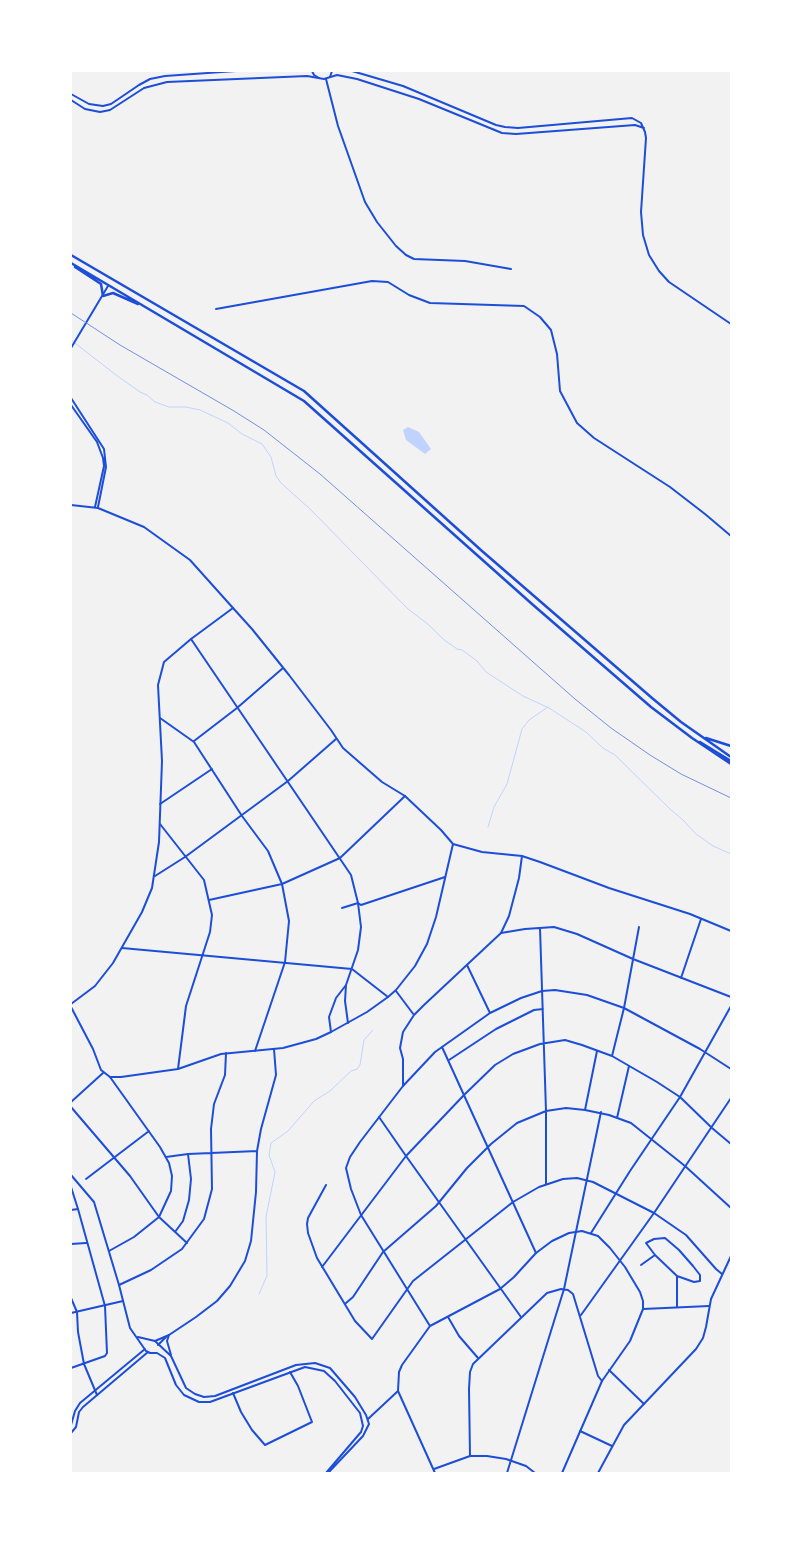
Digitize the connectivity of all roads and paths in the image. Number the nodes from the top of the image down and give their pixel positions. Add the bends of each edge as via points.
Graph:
1 (236, 71) edge
2 (312, 71) edge
3 (332, 71) edge
4 (352, 71) edge
5 (330, 77) junction
6 (321, 79) junction
7 (326, 79) junction
8 (71, 94) edge
9 (71, 100) edge
10 (550, 125) junction
11 (644, 128) junction
12 (551, 132) junction
13 (71, 256) edge
14 (71, 264) edge
15 (511, 269) dead end
16 (112, 280) junction
17 (108, 286) junction
18 (103, 296) junction
19 (140, 304) junction
20 (216, 309) dead end
21 (731, 324) edge
22 (71, 348) edge
23 (71, 398) edge
24 (71, 405) edge
25 (71, 505) edge
26 (97, 508) junction
27 (731, 536) edge
28 (233, 608) junction
29 (191, 639) junction
30 (283, 668) junction
31 (237, 708) junction
32 (160, 718) junction
33 (700, 736) junction
34 (337, 739) junction
35 (194, 742) junction
36 (731, 746) edge
37 (731, 757) edge
38 (731, 762) edge
39 (212, 768) junction
40 (288, 782) junction
41 (405, 796) junction
42 (160, 804) junction
43 (242, 816) junction
44 (160, 823) junction
45 (454, 844) junction
46 (522, 856) junction
47 (186, 857) junction
48 (340, 858) junction
49 (155, 876) junction
50 (445, 877) junction
51 (282, 884) junction
52 (209, 900) junction
53 (358, 903) junction
54 (342, 908) dead end
55 (701, 918) junction
56 (639, 927) dead end
57 (540, 928) junction
58 (731, 932) edge
59 (501, 933) junction
60 (122, 948) junction
61 (203, 955) junction
62 (633, 959) junction
63 (285, 962) junction
64 (467, 965) junction
65 (352, 969) junction
66 (681, 978) junction
67 (346, 985) junction
68 (396, 990) junction
69 (542, 991) junction
70 (388, 997) junction
71 (731, 997) edge
72 (71, 1004) edge
73 (731, 1006) edge
74 (71, 1007) edge
75 (624, 1008) junction
76 (543, 1009) junction
77 (490, 1013) junction
78 (414, 1015) junction
79 (348, 1023) junction
80 (331, 1032) junction
81 (544, 1043) junction
82 (442, 1047) junction
83 (274, 1049) junction
84 (597, 1050) junction
85 (255, 1051) junction
86 (226, 1053) junction
87 (705, 1053) junction
88 (612, 1056) junction
89 (449, 1060) junction
90 (629, 1065) junction
91 (178, 1069) junction
92 (731, 1069) edge
93 (103, 1073) junction
94 (110, 1077) junction
95 (403, 1086) junction
96 (464, 1094) junction
97 (680, 1097) junction
98 (731, 1098) edge
99 (71, 1102) edge
100 (71, 1107) edge
101 (585, 1110) junction
102 (546, 1111) junction
103 (601, 1112) junction
104 (379, 1116) junction
105 (617, 1118) junction
106 (712, 1128) junction
107 (149, 1131) junction
108 (653, 1139) junction
109 (731, 1144) edge
110 (488, 1148) junction
111 (258, 1151) junction
112 (210, 1153) junction
113 (188, 1154) junction
114 (406, 1156) junction
115 (166, 1157) junction
116 (115, 1158) junction
117 (685, 1166) junction
118 (71, 1175) edge
119 (86, 1180) dead end
120 (587, 1180) junction
121 (546, 1184) junction
122 (326, 1185) dead end
123 (71, 1187) edge
124 (617, 1192) junction
125 (513, 1202) junction
126 (439, 1203) junction
127 (731, 1208) edge
128 (78, 1209) junction
129 (71, 1210) edge
130 (654, 1213) junction
131 (361, 1215) junction
132 (159, 1218) junction
133 (578, 1231) junction
134 (175, 1232) junction
135 (591, 1233) junction
136 (465, 1240) junction
137 (87, 1243) junction
138 (187, 1243) junction
139 (71, 1244) edge
140 (109, 1251) junction
141 (383, 1252) junction
142 (536, 1253) junction
143 (655, 1255) junction
144 (731, 1256) edge
145 (620, 1260) junction
146 (641, 1265) dead end
147 (322, 1267) junction
148 (722, 1274) junction
149 (676, 1276) junction
150 (119, 1285) junction
151 (407, 1288) junction
152 (500, 1289) junction
153 (564, 1290) junction
154 (71, 1298) edge
155 (123, 1301) junction
156 (346, 1304) junction
157 (105, 1306) junction
158 (709, 1306) junction
159 (677, 1307) junction
160 (643, 1309) junction
161 (77, 1312) junction
162 (71, 1313) edge
163 (581, 1315) junction
164 (448, 1317) junction
165 (521, 1317) junction
166 (430, 1326) junction
167 (169, 1334) junction
168 (138, 1337) junction
169 (149, 1340) junction
170 (155, 1341) junction
171 (158, 1345) junction
172 (145, 1348) junction
173 (148, 1352) junction
174 (154, 1352) junction
175 (172, 1358) junction
176 (478, 1358) junction
177 (84, 1364) junction
178 (71, 1368) edge
179 (609, 1370) junction
180 (290, 1372) junction
181 (602, 1381) junction
182 (94, 1389) junction
183 (398, 1391) junction
184 (234, 1393) junction
185 (97, 1395) junction
186 (644, 1404) junction
187 (368, 1418) junction
188 (71, 1425) edge
189 (580, 1431) junction
190 (71, 1433) edge
191 (612, 1446) junction
192 (470, 1456) junction
193 (510, 1461) junction
194 (434, 1469) junction
195 (563, 1472) edge
196 (327, 1473) edge
197 (435, 1473) edge
198 (507, 1473) edge
199 (535, 1473) edge
200 (598, 1473) edge

1 - 8 street via 150,79 112,104 103,106 89,104
2 - 6 street
3 - 5 street
4 - 10 street via 403,86 496,125 511,128
5 - 7 street
5 - 12 street via 344,76 419,99 502,133
6 - 7 street
6 - 9 street via 307,76 167,82 144,88 110,110 100,112
7 - 15 street via 338,126 365,202 396,246 414,259 465,261
10 - 11 street via 632,118
10 - 12 street
11 - 12 street via 635,125
11 - 21 street via 640,212 650,255 669,282
13 - 16 main road
14 - 17 main road
14 - 18 main road via 101,284
16 - 17 main road
16 - 33 main road via 304,391 551,611
17 - 18 street
17 - 19 main road
18 - 19 main road via 114,293
18 - 22 street
19 - 38 main road via 311,406 652,707 692,738
20 - 27 street via 372,280 388,282 430,303 524,306 540,316 551,330 560,391 578,423 594,438 670,487
23 - 26 street via 104,449 106,467
24 - 26 street via 97,442 103,458
25 - 26 street
26 - 28 street via 144,528 190,560
28 - 29 street
28 - 30 street
29 - 31 street
29 - 32 street via 164,662 158,685
30 - 31 street
30 - 34 street
31 - 35 street
31 - 40 street
32 - 35 street
32 - 42 street
33 - 36 main road
33 - 37 main road
34 - 40 street
34 - 41 street via 382,782
35 - 39 street
39 - 42 street
39 - 43 street
40 - 43 street
40 - 48 street
41 - 45 street
41 - 48 street
42 - 44 street
43 - 47 street
43 - 51 street via 268,851
44 - 47 street
44 - 49 street
45 - 46 street via 482,852
45 - 50 street
46 - 55 street
46 - 59 street via 509,916
47 - 49 street
47 - 52 street via 204,880
48 - 51 street
48 - 53 street via 350,875
49 - 60 street via 142,912
50 - 53 street via 361,905
50 - 68 street via 427,944
51 - 52 street
51 - 63 street via 289,922
52 - 61 street via 212,915
53 - 54 street
53 - 65 street via 361,927
55 - 58 street
55 - 66 street
56 - 62 street
57 - 59 street
57 - 62 street via 554,927 577,934
57 - 69 street
59 - 64 street
60 - 61 street
60 - 72 street via 95,986
61 - 63 street
61 - 91 street via 186,1006
62 - 66 street
62 - 75 street
63 - 65 street
63 - 85 street
64 - 77 street
64 - 78 street
65 - 67 street
65 - 70 street
66 - 71 street
67 - 79 street
67 - 80 street via 336,998 329,1017
68 - 70 street
68 - 78 street
69 - 75 street via 576,993
69 - 76 street
69 - 77 street
70 - 79 street
73 - 87 street
74 - 93 street
75 - 87 street
75 - 88 street
76 - 81 street
76 - 89 street via 534,1010 496,1029
77 - 82 street
78 - 95 street via 400,1040
79 - 80 street
80 - 83 street via 300,1044
81 - 84 street via 565,1040
81 - 96 street via 513,1054 495,1065
81 - 102 street
82 - 89 street
82 - 95 street
83 - 85 street
83 - 111 street via 276,1075
84 - 88 street
84 - 101 street
85 - 86 street
86 - 91 street
86 - 112 street via 225,1075 214,1104
87 - 92 street
87 - 97 street
88 - 90 street
89 - 96 street
90 - 97 street
90 - 105 street
91 - 94 street
93 - 94 street
93 - 99 street
94 - 107 street
95 - 104 street
96 - 110 street
96 - 114 street
97 - 106 street
97 - 108 street
98 - 106 street
100 - 116 street
101 - 102 street
101 - 103 street
102 - 110 street via 517,1123
102 - 121 street
103 - 105 street
103 - 120 street
104 - 114 street
104 - 131 street via 350,1157 346,1168
105 - 108 street via 631,1123
106 - 109 street
106 - 117 street
107 - 115 street
107 - 116 street
108 - 117 street
108 - 124 street
110 - 125 street
110 - 126 street
111 - 112 street
111 - 167 street via 251,1241 245,1261 217,1301
112 - 113 street
112 - 138 street via 212,1189 204,1219
113 - 115 street
113 - 134 street via 192,1179 189,1200 183,1221
114 - 126 street
114 - 131 street
115 - 132 street via 172,1176 171,1191
116 - 119 street
116 - 132 street
117 - 127 street
117 - 130 street
118 - 140 street via 94,1202
120 - 121 street via 570,1178
120 - 124 street
120 - 133 street
121 - 125 street
122 - 147 street via 307,1224
123 - 128 street
124 - 130 street
124 - 135 street
125 - 136 street
125 - 142 street
126 - 136 street
126 - 141 street
128 - 129 street
128 - 137 street
130 - 145 street
130 - 148 street via 686,1234
131 - 141 street
131 - 147 street
132 - 134 street
132 - 140 street
133 - 135 street
133 - 142 street via 559,1237
133 - 153 street
134 - 138 street
135 - 145 street via 606,1242
136 - 151 street
136 - 152 street
137 - 139 street
137 - 157 street
138 - 150 street via 151,1270
140 - 150 street
141 - 151 street
141 - 156 street
142 - 152 street
143 - 146 street
143 - 149 street
143 - 149 street via 646,1243 665,1238 679,1250 701,1279 694,1282
144 - 148 street
145 - 160 street via 640,1292
145 - 163 street
147 - 156 street
148 - 158 street
149 - 159 street
150 - 155 street
151 - 156 street via 372,1340
151 - 166 street
152 - 164 street
152 - 165 street
153 - 163 street via 573,1294
153 - 165 street via 547,1293
153 - 193 street
154 - 161 street
155 - 157 street
155 - 168 street via 130,1328
157 - 161 street
157 - 177 street via 107,1353
158 - 159 street
158 - 186 street via 703,1338 696,1349
159 - 160 street
160 - 179 street via 630,1341
161 - 162 street
161 - 177 street
163 - 181 street
164 - 166 street
164 - 176 street
165 - 176 street
166 - 183 street via 402,1365
167 - 170 street
167 - 171 street
167 - 175 street via 167,1341
168 - 169 street
168 - 172 street
169 - 170 street
169 - 172 street
170 - 171 street
171 - 174 street
171 - 175 street
172 - 173 street
172 - 182 street
173 - 174 street
173 - 185 street
174 - 184 street via 165,1358 178,1389 189,1398 210,1402
175 - 187 street via 186,1388 204,1397 215,1396 296,1365 321,1365 331,1369 344,1383
176 - 192 street via 470,1372
177 - 178 street
177 - 182 street
179 - 181 street
179 - 186 street
180 - 184 street
180 - 184 street via 312,1422 265,1445 241,1412
180 - 196 street via 310,1367 329,1374 363,1421 362,1430
181 - 189 street
182 - 185 street
182 - 188 street via 78,1405
183 - 187 street
183 - 194 street
185 - 190 street via 80,1412
186 - 191 street via 624,1425
187 - 196 street via 365,1434
189 - 191 street
189 - 195 street
191 - 200 street
192 - 193 street
192 - 194 street
193 - 198 street
193 - 199 street
194 - 197 street

